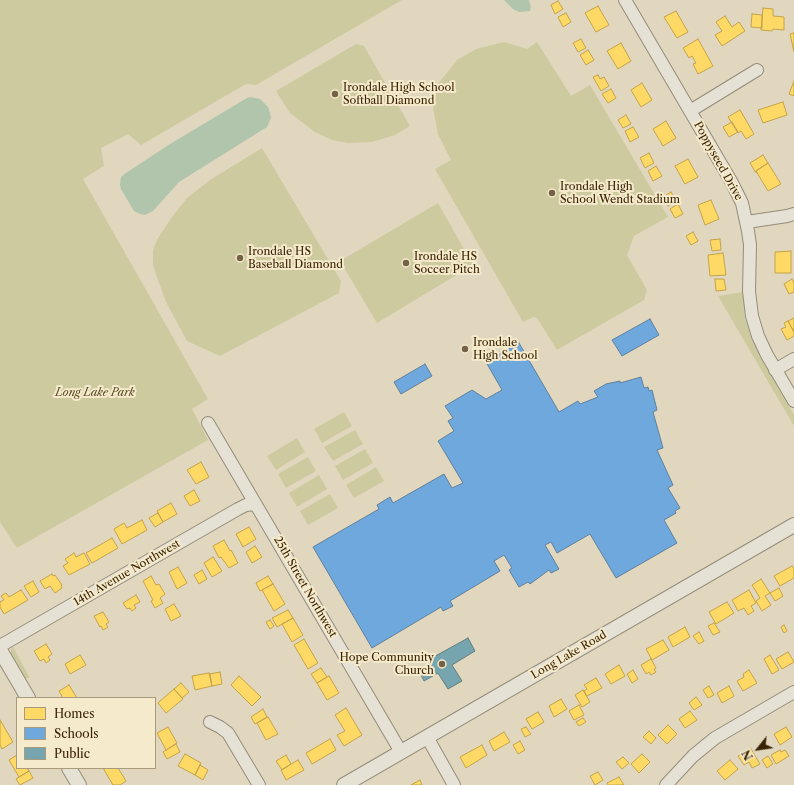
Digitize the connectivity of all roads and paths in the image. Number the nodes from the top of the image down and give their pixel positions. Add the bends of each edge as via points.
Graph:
1 (625, 0) edge
2 (757, 70) dead end
3 (690, 111) junction
4 (794, 214) edge
5 (747, 222) junction
6 (794, 359) edge
7 (775, 370) junction
8 (794, 401) edge
9 (208, 423) dead end
10 (255, 504) junction
11 (794, 525) edge
12 (0, 646) edge
13 (0, 650) edge
14 (794, 692) edge
15 (27, 697) edge
16 (210, 722) dead end
17 (426, 737) junction
18 (401, 752) junction
19 (70, 769) edge
20 (79, 785) edge
21 (259, 785) edge
22 (344, 785) edge
23 (454, 785) edge
24 (666, 785) edge

1 - 3 street, Poppyseed Drive
2 - 3 street
3 - 5 street, Poppyseed Drive via 742,203
4 - 5 street
5 - 7 street, Poppyseed Drive via 752,316 758,336
6 - 7 street
7 - 8 street, Poppyseed Drive
9 - 10 street, 25th Street Northwest
10 - 12 street, 14th Avenue Northwest via 238,509
10 - 18 street, 25th Street Northwest
11 - 17 street, Long Lake Road
13 - 15 street
14 - 24 street via 715,738 693,756
16 - 21 street via 228,733
17 - 18 street, Long Lake Road
17 - 23 street
18 - 22 street, Long Lake Road
19 - 20 street

